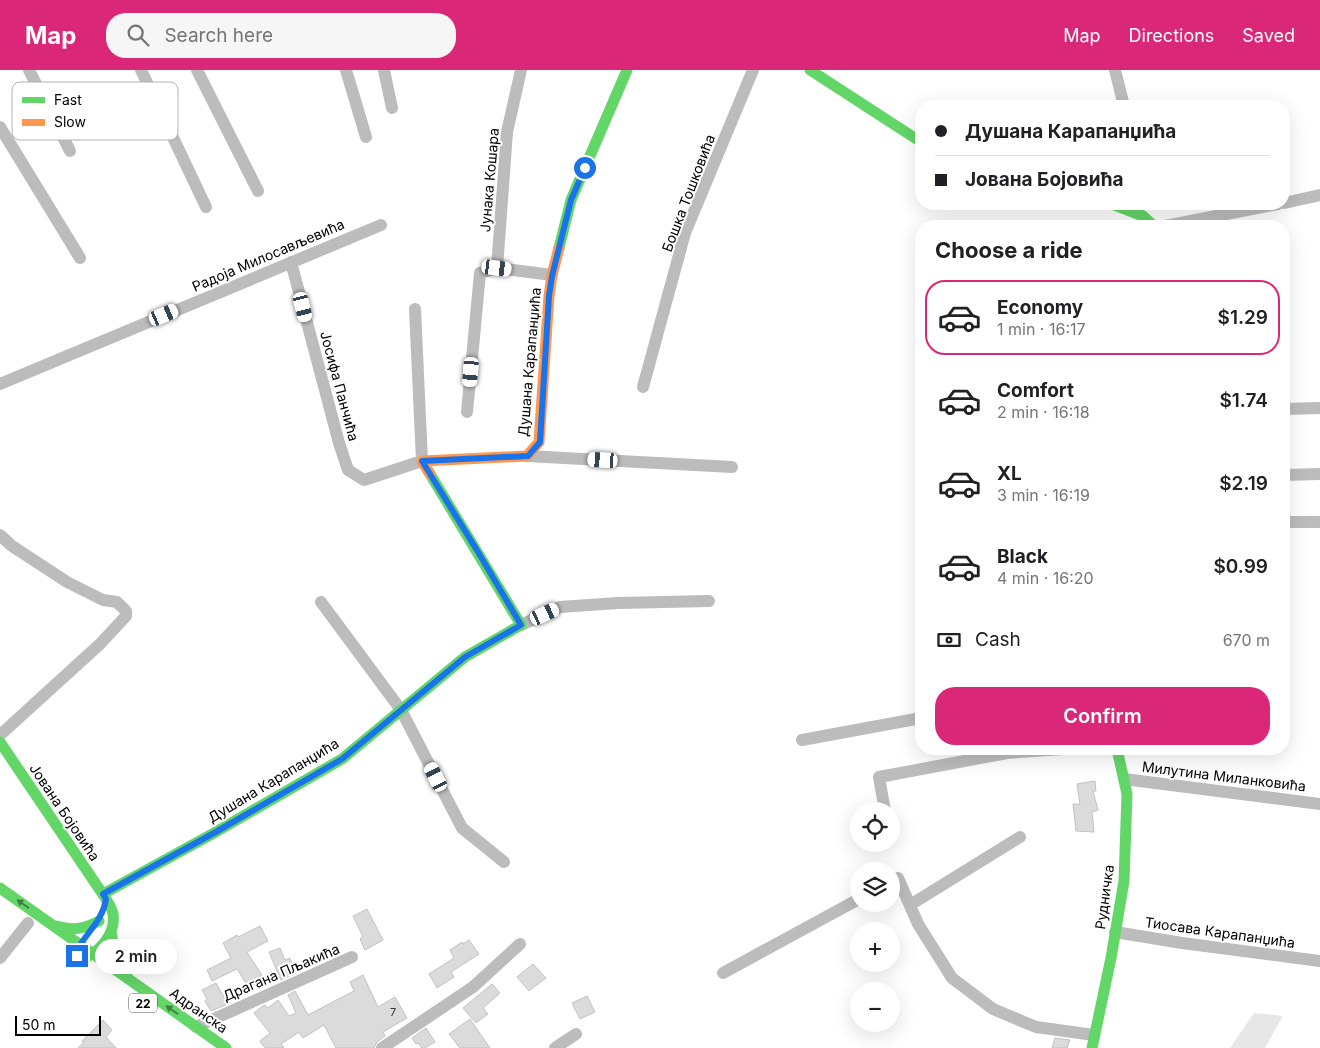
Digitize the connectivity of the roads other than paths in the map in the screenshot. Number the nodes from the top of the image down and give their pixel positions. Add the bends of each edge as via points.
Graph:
1 (29, 70) edge
2 (141, 70) edge
3 (197, 70) edge
4 (346, 70) edge
5 (384, 70) edge
6 (521, 70) edge
7 (627, 70) edge
8 (754, 70) edge
9 (810, 70) edge
10 (1115, 70) edge
11 (35, 82) edge
12 (147, 82) edge
13 (1122, 100) edge
14 (392, 108) dead end
15 (0, 127) edge
16 (366, 137) dead end
17 (915, 138) edge
18 (65, 140) edge
19 (174, 140) edge
20 (70, 150) dead end
21 (258, 191) dead end
22 (1320, 195) edge
23 (1290, 202) edge
24 (206, 207) dead end
25 (1247, 210) edge
26 (1196, 220) edge
27 (382, 224) dead end
28 (80, 258) dead end
29 (291, 262) junction
30 (497, 268) junction
31 (552, 276) junction
32 (415, 309) dead end
33 (0, 384) edge
34 (643, 387) dead end
35 (1320, 408) edge
36 (1290, 409) edge
37 (467, 412) dead end
38 (528, 456) junction
39 (422, 461) junction
40 (732, 467) dead end
41 (1320, 474) edge
42 (1290, 475) edge
43 (364, 480) joint
44 (1290, 522) edge
45 (1320, 522) edge
46 (0, 535) edge
47 (709, 601) dead end
48 (320, 602) dead end
49 (521, 625) junction
50 (401, 710) junction
51 (915, 719) edge
52 (0, 736) edge
53 (802, 740) dead end
54 (0, 742) edge
55 (964, 755) edge
56 (1119, 755) edge
57 (1124, 778) junction
58 (883, 802) edge
59 (1320, 804) edge
60 (1020, 837) dead end
61 (504, 862) dead end
62 (900, 882) edge
63 (0, 888) edge
64 (104, 896) junction
65 (850, 904) edge
66 (910, 905) junction
67 (24, 920) joint
68 (46, 920) junction
69 (99, 921) junction
70 (40, 931) dead end
71 (111, 932) junction
72 (1115, 932) junction
73 (54, 940) dead end
74 (520, 944) dead end
75 (79, 953) junction
76 (93, 955) junction
77 (352, 957) dead end
78 (0, 958) edge
79 (1320, 961) edge
80 (723, 973) dead end
81 (129, 980) junction
82 (158, 1014) dead end
83 (196, 1027) junction
84 (576, 1034) dead end
85 (1094, 1035) junction
86 (226, 1048) edge
87 (382, 1048) edge
88 (555, 1048) edge
89 (1092, 1048) edge

1 - 11 street
2 - 12 street
3 - 21 street
4 - 16 street
5 - 14 street
6 - 30 street, Јунака Кошара via 506,132
7 - 31 street, Душана Карапанџића via 571,200
8 - 34 street, Бошка Тошковића via 685,234
9 - 17 street
10 - 13 street
15 - 28 street
18 - 20 street
19 - 24 street
22 - 23 street
25 - 26 street
27 - 29 street, Радоја Милосављевића
29 - 33 street, Радоја Милосављевића
29 - 43 street, Јосифа Панчића via 348,470
30 - 31 street
30 - 37 street via 480,273
31 - 38 street, Душана Карапанџића via 540,442
32 - 39 street
35 - 36 street
38 - 39 street, Душана Карапанџића
38 - 40 street, Душана Карапанџића
39 - 43 street, Душана Карапанџића
39 - 49 street
41 - 42 street
44 - 45 street
46 - 52 street via 67,582 103,600 117,602 126,611 126,616
47 - 49 street, Душана Карапанџића via 560,607
48 - 50 street
49 - 50 street, Душана Карапанџића via 465,657
50 - 61 street via 462,828
50 - 64 street, Душана Карапанџића via 342,759
51 - 53 street
54 - 64 street, Јована Бојовића
55 - 58 street via 879,777
56 - 57 street, Рудничка
57 - 59 street, Милутина Миланковића
57 - 72 street, Рудничка via 1127,794 1124,881
60 - 66 street
62 - 66 street
68 -> 63 street, 22
64 - 69 street via 104,910
64 - 71 street, Јована Бојовића via 113,915
65 - 80 street
66 - 85 street via 918,924 952,978 993,1009 1036,1027
67 - 70 street
67 - 78 street
68 - 69 street via 77,931
68 - 75 street, 22
69 - 75 street
71 - 76 street
71 - 81 street, Јована Бојовића via 116,958
72 - 79 street, Тиосава Карапанџића
72 - 85 street, Рудничка
73 - 75 street, 22
74 - 87 street via 473,987
75 - 76 street via 88,958
75 - 82 street, 22
76 - 81 street, 22
77 - 83 street, Драгана Пљакића
83 -> 81 street, Адранска / 22
83 - 86 street, Адранска / 22
84 - 88 street
85 - 89 street, Рудничка

